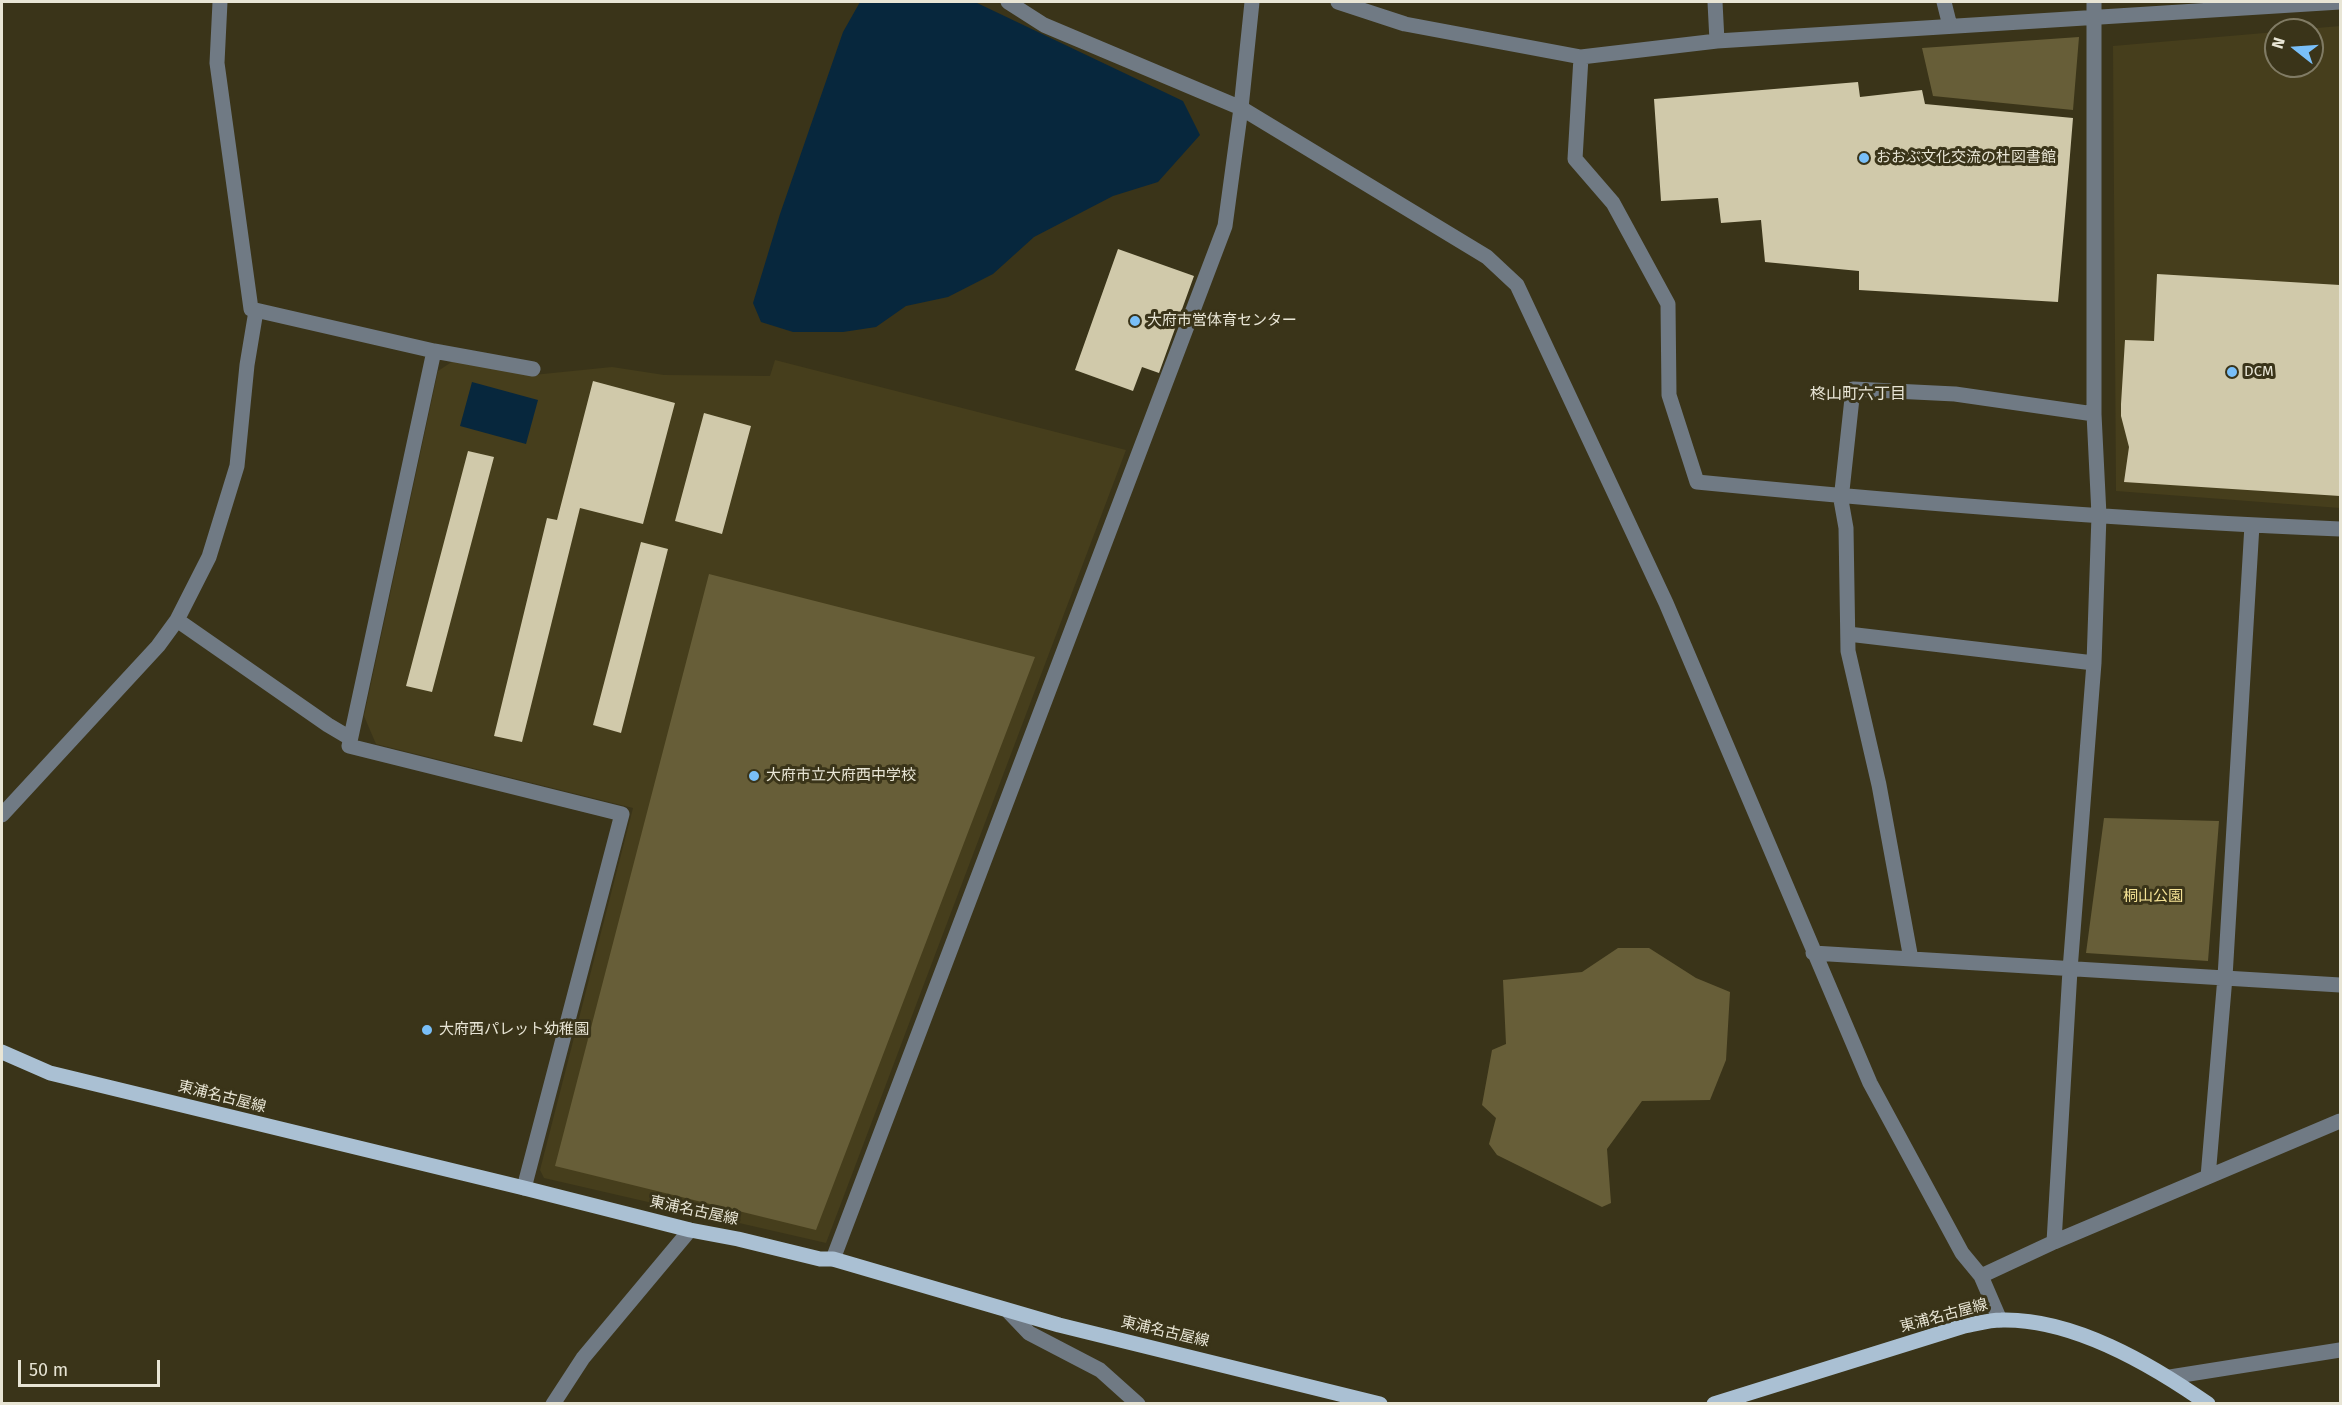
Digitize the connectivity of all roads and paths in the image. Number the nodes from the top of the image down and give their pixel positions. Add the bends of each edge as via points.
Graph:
1 (220, 2) edge
2 (1008, 2) edge
3 (1252, 2) edge
4 (1338, 2) edge
5 (1715, 2) edge
6 (1944, 2) edge
7 (2340, 2) edge
8 (2289, 3) edge
9 (2094, 9) edge
10 (1950, 26) junction
11 (1717, 41) junction
12 (1581, 57) junction
13 (1241, 108) junction
14 (256, 311) junction
15 (434, 351) junction
16 (533, 369) dead end
17 (2094, 414) junction
18 (1841, 496) junction
19 (2099, 515) junction
20 (2252, 525) junction
21 (2340, 529) edge
22 (177, 620) junction
23 (1848, 634) junction
24 (2094, 663) junction
25 (350, 738) junction
26 (2, 815) edge
27 (1813, 953) junction
28 (1911, 960) junction
29 (2070, 970) junction
30 (2224, 977) junction
31 (2340, 985) edge
32 (2, 1052) edge
33 (2340, 1121) edge
34 (2208, 1177) junction
35 (524, 1188) junction
36 (690, 1230) junction
37 (2054, 1242) junction
38 (834, 1259) junction
39 (1981, 1276) junction
40 (1009, 1312) junction
41 (2000, 1320) junction
42 (2340, 1350) edge
43 (2170, 1377) junction
44 (553, 1404) edge
45 (1138, 1404) edge
46 (1380, 1404) edge
47 (1714, 1404) edge
48 (2208, 1404) edge

1 - 14 street via 217,63 251,309
2 - 13 street via 1044,25
3 - 13 street
4 - 12 street via 1405,24
5 - 11 street
6 - 10 street
7 - 8 street
8 - 9 street
9 - 10 street
9 - 17 street
10 - 11 street
11 - 12 street
12 - 18 street via 1575,159 1613,202 1668,304 1669,395 1696,482
13 - 27 street via 1487,256 1517,285 1666,603
13 - 38 street via 1225,226
14 - 15 street
14 - 22 street via 237,466 209,558
15 - 16 street
15 - 25 street
17 - 18 street via 1955,394 1853,389
17 - 19 street
18 - 19 street
18 - 23 street via 1846,528
19 - 20 street
19 - 24 street
20 - 21 street
20 - 30 street
22 - 25 street
22 - 26 street via 158,646
23 - 24 street
23 - 28 street via 1848,651 1879,785
24 - 29 street
25 - 35 street via 349,746 622,814
27 - 28 street
27 - 39 street via 1870,1083 1962,1253
28 - 29 street
29 - 30 street
29 - 37 street
30 - 31 street
30 - 34 street
32 - 35 main road, 東浦名古屋線 via 50,1073
33 - 34 street
34 - 37 street
35 - 36 main road, 東浦名古屋線
36 - 38 main road, 東浦名古屋線
36 - 44 street via 583,1358
37 - 39 street
38 - 40 main road, 東浦名古屋線
39 - 41 street
40 - 45 street via 1029,1333 1100,1370
40 - 46 main road, 東浦名古屋線
41 - 43 main road, 東浦名古屋線 via 2061,1328 2123,1351
41 - 47 main road, 東浦名古屋線 via 1964,1326
42 - 43 street
43 - 48 main road, 東浦名古屋線

